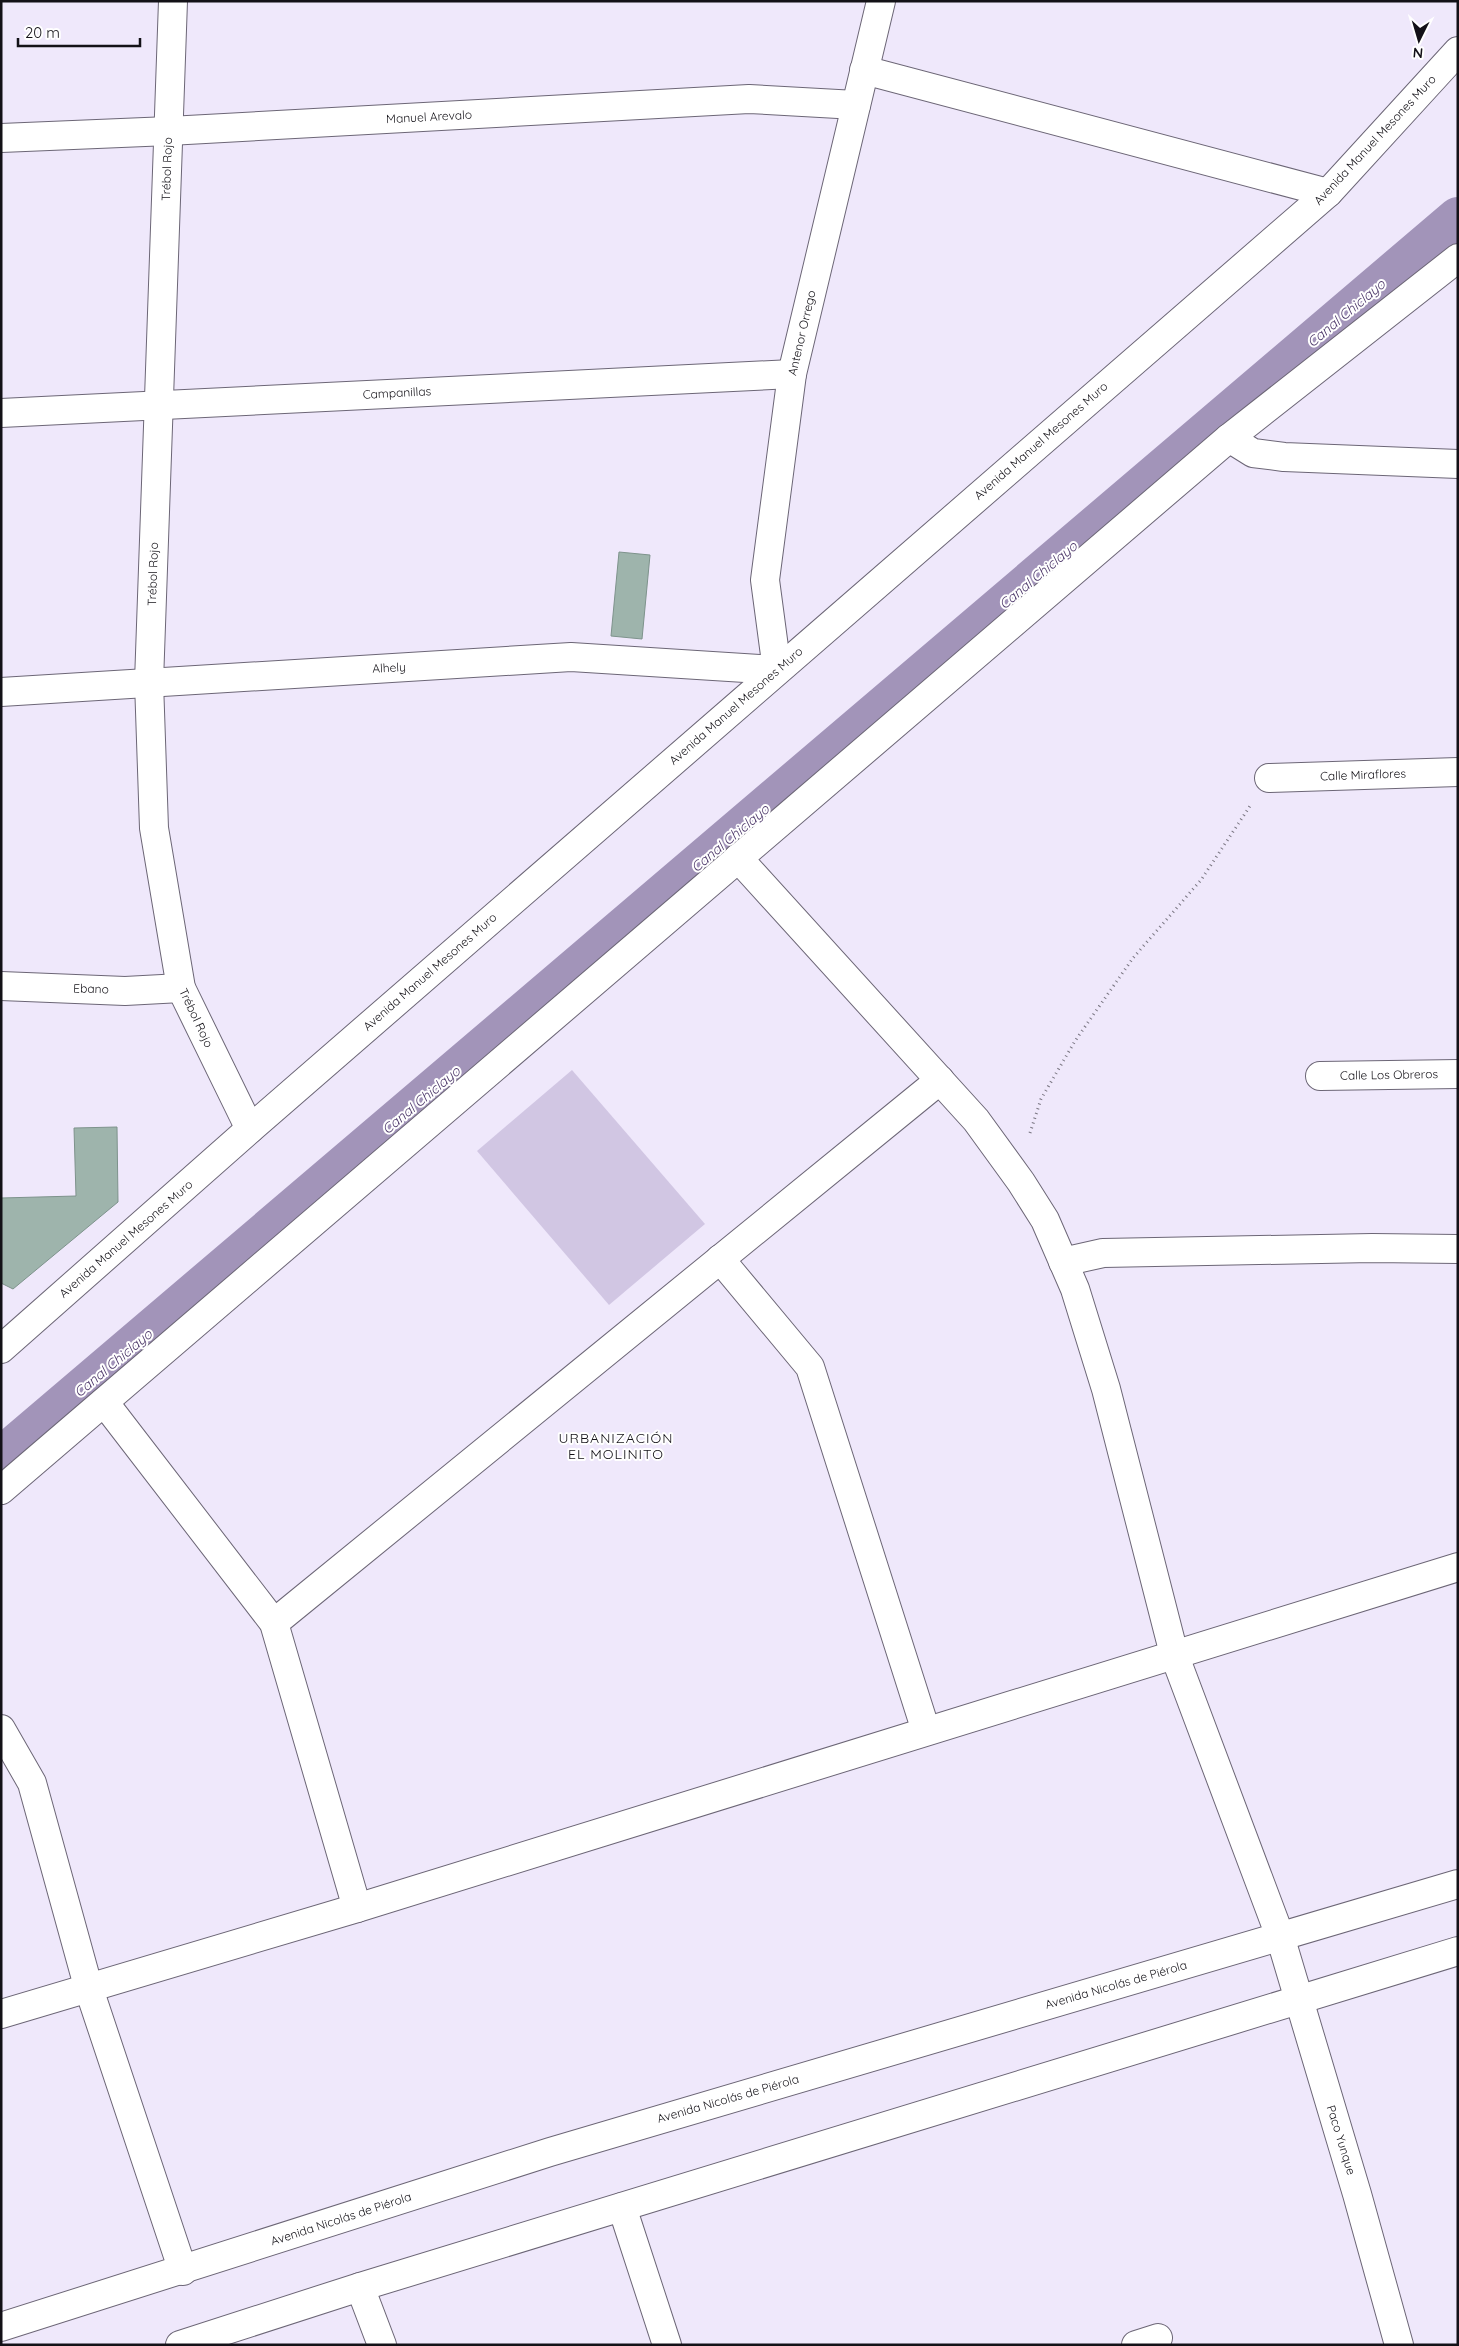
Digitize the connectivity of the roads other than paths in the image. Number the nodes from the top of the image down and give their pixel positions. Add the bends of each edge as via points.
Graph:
1 (174, 1) edge
2 (881, 1) edge
3 (1458, 51) edge
4 (864, 70) junction
5 (856, 105) junction
6 (169, 131) junction
7 (1, 138) edge
8 (1328, 193) junction
9 (1458, 258) edge
10 (792, 374) junction
11 (159, 404) junction
12 (1, 413) edge
13 (1229, 438) junction
14 (1458, 464) edge
15 (777, 670) junction
16 (149, 682) junction
17 (1, 692) edge
18 (1458, 772) edge
19 (1269, 778) road end
20 (738, 858) junction
21 (1, 986) edge
22 (181, 988) junction
23 (1458, 1074) edge
24 (1320, 1076) dead end
25 (940, 1080) junction
26 (250, 1129) junction
27 (1458, 1249) edge
28 (720, 1259) junction
29 (1063, 1262) junction
30 (1, 1349) edge
31 (104, 1402) junction
32 (1, 1490) edge
33 (1458, 1567) edge
34 (274, 1623) junction
35 (1174, 1654) junction
36 (1, 1729) edge
37 (926, 1731) junction
38 (1458, 1884) edge
39 (357, 1908) junction
40 (1458, 1951) edge
41 (1289, 1969) junction
42 (88, 1986) junction
43 (1, 2014) edge
44 (622, 2207) junction
45 (183, 2271) junction
46 (360, 2288) junction
47 (1, 2327) edge
48 (180, 2345) edge
49 (382, 2345) edge
50 (667, 2345) edge
51 (1399, 2345) edge

1 - 6 street, Trébol Rojo
2 - 4 street, Antenor Orrego
3 - 8 street, Avenida Manuel Mesones Muro
4 - 5 street, Antenor Orrego
4 - 8 street
5 - 6 street, Manuel Arevalo via 749,99
5 - 10 street, Antenor Orrego
6 - 7 street, Manuel Arevalo
6 - 11 street, Trébol Rojo
8 - 15 street, Avenida Manuel Mesones Muro
9 - 13 street
10 - 11 street, Campanillas
10 - 15 street, Antenor Orrego via 765,580
11 - 12 street, Campanillas
11 - 16 street, Trébol Rojo
13 - 14 street via 1254,453 1284,457
13 - 20 street
15 - 16 street, Alhely via 571,657
15 - 26 street, Avenida Manuel Mesones Muro
16 - 17 street, Alhely
16 - 22 street, Trébol Rojo via 154,828
18 - 19 street, Calle Miraflores
20 - 25 street, Paco Yunque
20 - 31 street
21 - 22 street, Ebano via 125,991
22 - 26 street, Trébol Rojo
23 - 24 street, Calle Los Obreros
25 - 28 street
25 - 29 street, Paco Yunque via 976,1120 1021,1182 1045,1220
26 - 30 street, Avenida Manuel Mesones Muro
27 - 29 street via 1103,1253
28 - 34 street
28 - 37 street via 810,1367
29 - 35 street, Paco Yunque via 1106,1389
31 - 32 street
31 - 34 street
33 - 35 street
34 - 39 street
35 - 37 street
35 - 41 street, Paco Yunque
36 - 42 street via 32,1783
37 - 39 street
38 - 41 street, Avenida Nicolás de Piérola
39 - 42 street
40 - 41 street, Avenida Nicolás de Piérola
41 - 44 street, Avenida Nicolás de Piérola
41 - 45 street, Avenida Nicolás de Piérola via 550,2152
41 - 51 street, Paco Yunque
42 - 43 street
42 - 45 street
44 - 46 street, Avenida Nicolás de Piérola
44 - 50 street
45 - 47 street, Avenida Nicolás de Piérola
46 - 48 street, Avenida Nicolás de Piérola
46 - 49 street

